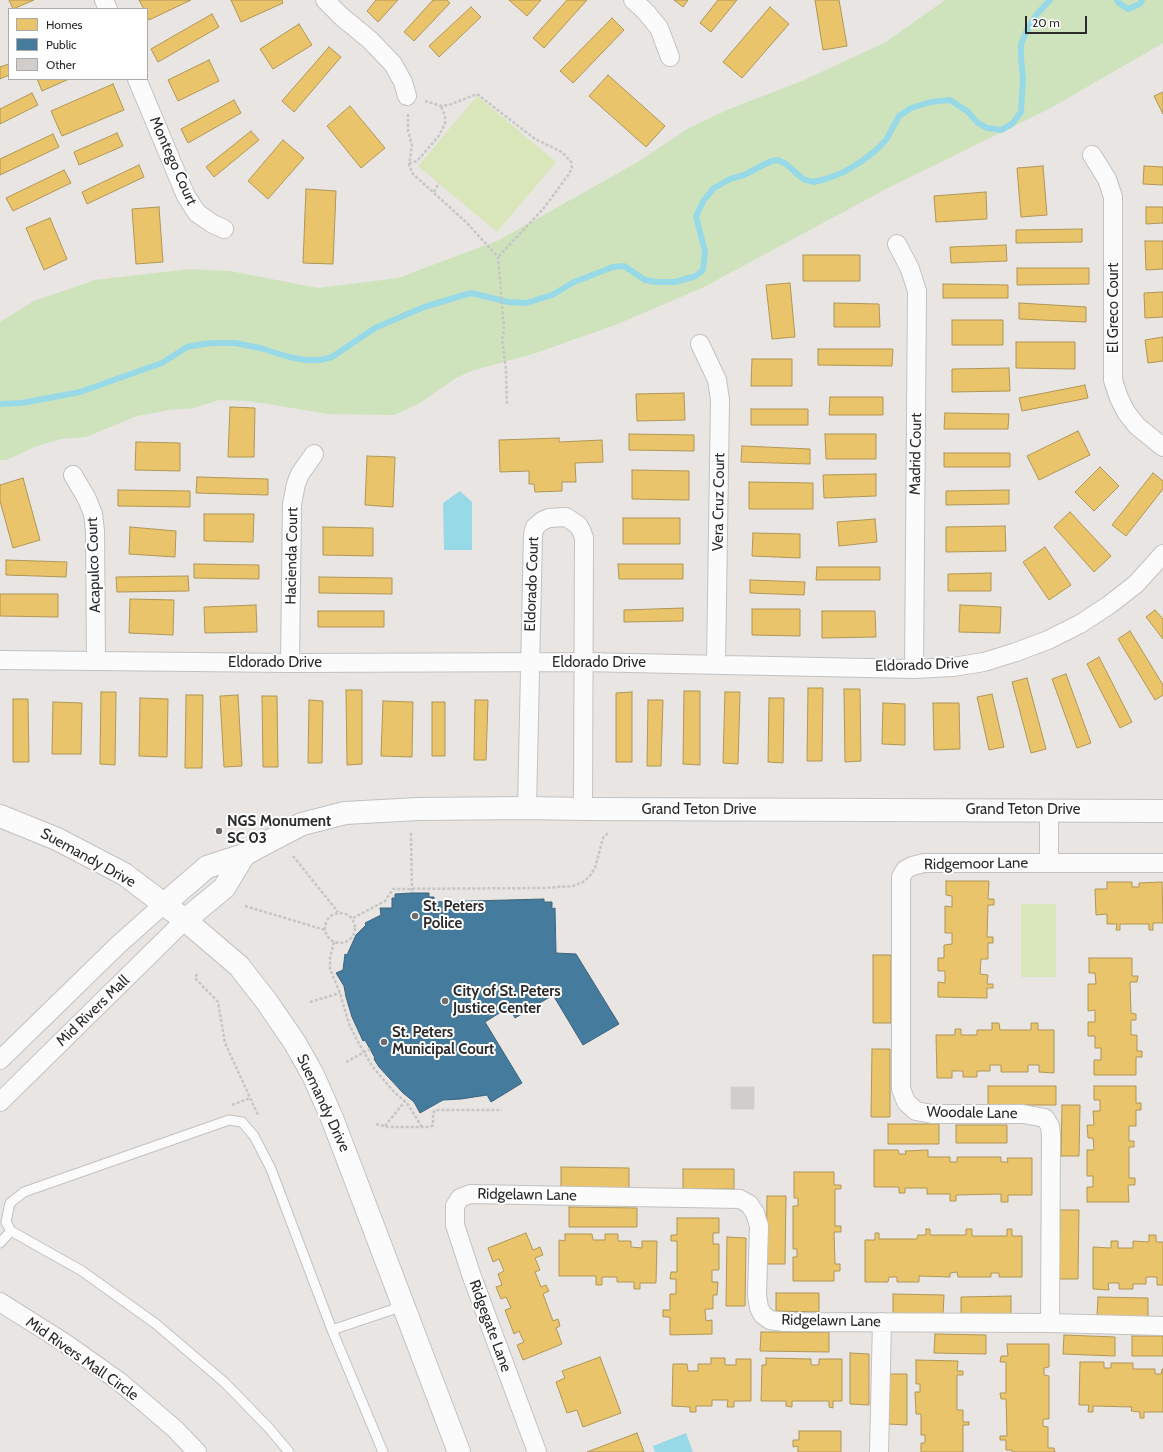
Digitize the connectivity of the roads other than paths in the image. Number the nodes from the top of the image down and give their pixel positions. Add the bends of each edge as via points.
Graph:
1 (325, 0) edge
2 (633, 0) edge
3 (670, 57) dead end
4 (137, 80) edge
5 (407, 96) road end
6 (1092, 155) dead end
7 (224, 229) dead end
8 (897, 244) dead end
9 (700, 344) dead end
10 (1163, 446) edge
11 (314, 454) dead end
12 (73, 475) dead end
13 (1163, 554) edge
14 (0, 660) edge
15 (96, 661) junction
16 (583, 662) junction
17 (290, 663) junction
18 (529, 663) junction
19 (716, 664) junction
20 (914, 669) junction
21 (527, 808) junction
22 (583, 810) junction
23 (1049, 810) junction
24 (1163, 811) edge
25 (0, 816) edge
26 (244, 855) junction
27 (1049, 863) junction
28 (1163, 863) edge
29 (905, 870) joint
30 (164, 904) junction
31 (185, 920) junction
32 (0, 1060) edge
33 (0, 1102) edge
34 (460, 1198) joint
35 (11, 1231) junction
36 (0, 1243) edge
37 (1, 1305) edge
38 (403, 1306) junction
39 (882, 1322) junction
40 (1050, 1323) junction
41 (1163, 1326) edge
42 (332, 1330) junction
43 (197, 1452) edge
44 (289, 1452) edge
45 (383, 1452) edge
46 (459, 1452) edge
47 (537, 1452) edge
48 (879, 1452) edge

1 - 5 street via 393,64
2 - 3 street via 659,28
4 - 7 street, Montego Court via 186,196 197,213
6 - 10 street, El Greco Court via 1107,179 1114,197 1113,380 1126,412 1137,426
8 - 20 street, Madrid Court via 910,269 917,291
9 - 19 street, Vera Cruz Court via 717,380 720,400
11 - 17 street, Hacienda Court via 300,474 292,504
12 - 15 street, Acapulco Court via 93,514
13 - 20 street, Eldorado Drive via 1136,584 1109,605 1080,624 1048,640 984,662
14 - 15 street, Eldorado Drive
15 - 17 street, Eldorado Drive
16 - 18 street, Eldorado Drive
16 - 18 street, Eldorado Court via 584,538 578,524 566,517 556,517 542,521 535,527 533,534
16 - 19 street, Eldorado Drive
16 - 22 street, Eldorado Court
17 - 18 street, Eldorado Drive
18 - 21 street, Eldorado Court
19 - 20 street, Eldorado Drive
21 - 22 street, Grand Teton Drive
21 - 26 street, Grand Teton Drive via 345,813 302,824
22 - 23 street, Grand Teton Drive
23 - 24 street, Grand Teton Drive
23 - 27 street, Ridgemoor Lane
25 - 30 street, Suemandy Drive via 57,839 124,874
26 - 30 street, Grand Teton Drive via 208,867
26 - 31 street, Grand Teton Drive via 224,888
27 - 28 street, Ridgemoor Lane
27 - 29 street, Ridgemoor Lane via 924,863
29 - 40 street, Woodale Lane via 901,877 901,1089 906,1102 916,1111 932,1114 1023,1114 1045,1118 1050,1126 1051,1136
30 - 31 street, Suemandy Drive
30 - 32 street, Mid Rivers Mall
31 - 33 street, Mid Rivers Mall
31 - 38 street, Suemandy Drive via 239,966 295,1043 313,1075 356,1176
34 - 39 street, Ridgelawn Lane via 470,1194 740,1199 749,1204 759,1226 757,1295 763,1315 770,1320 784,1322
34 - 47 street, Ridgegate Lane via 455,1206 455,1225 460,1243
35 - 36 lane
35 - 42 lane via 6,1222 10,1203 24,1192 229,1120 242,1122 254,1136 270,1169
35 - 44 lane via 82,1271 156,1324 224,1382
37 - 43 street, Mid Rivers Mall Circle via 65,1343 120,1382 175,1429
38 - 42 lane
38 - 46 street, Suemandy Drive
39 - 40 street, Ridgelawn Lane
39 - 48 street
40 - 41 street, Ridgelawn Lane
42 - 45 lane

